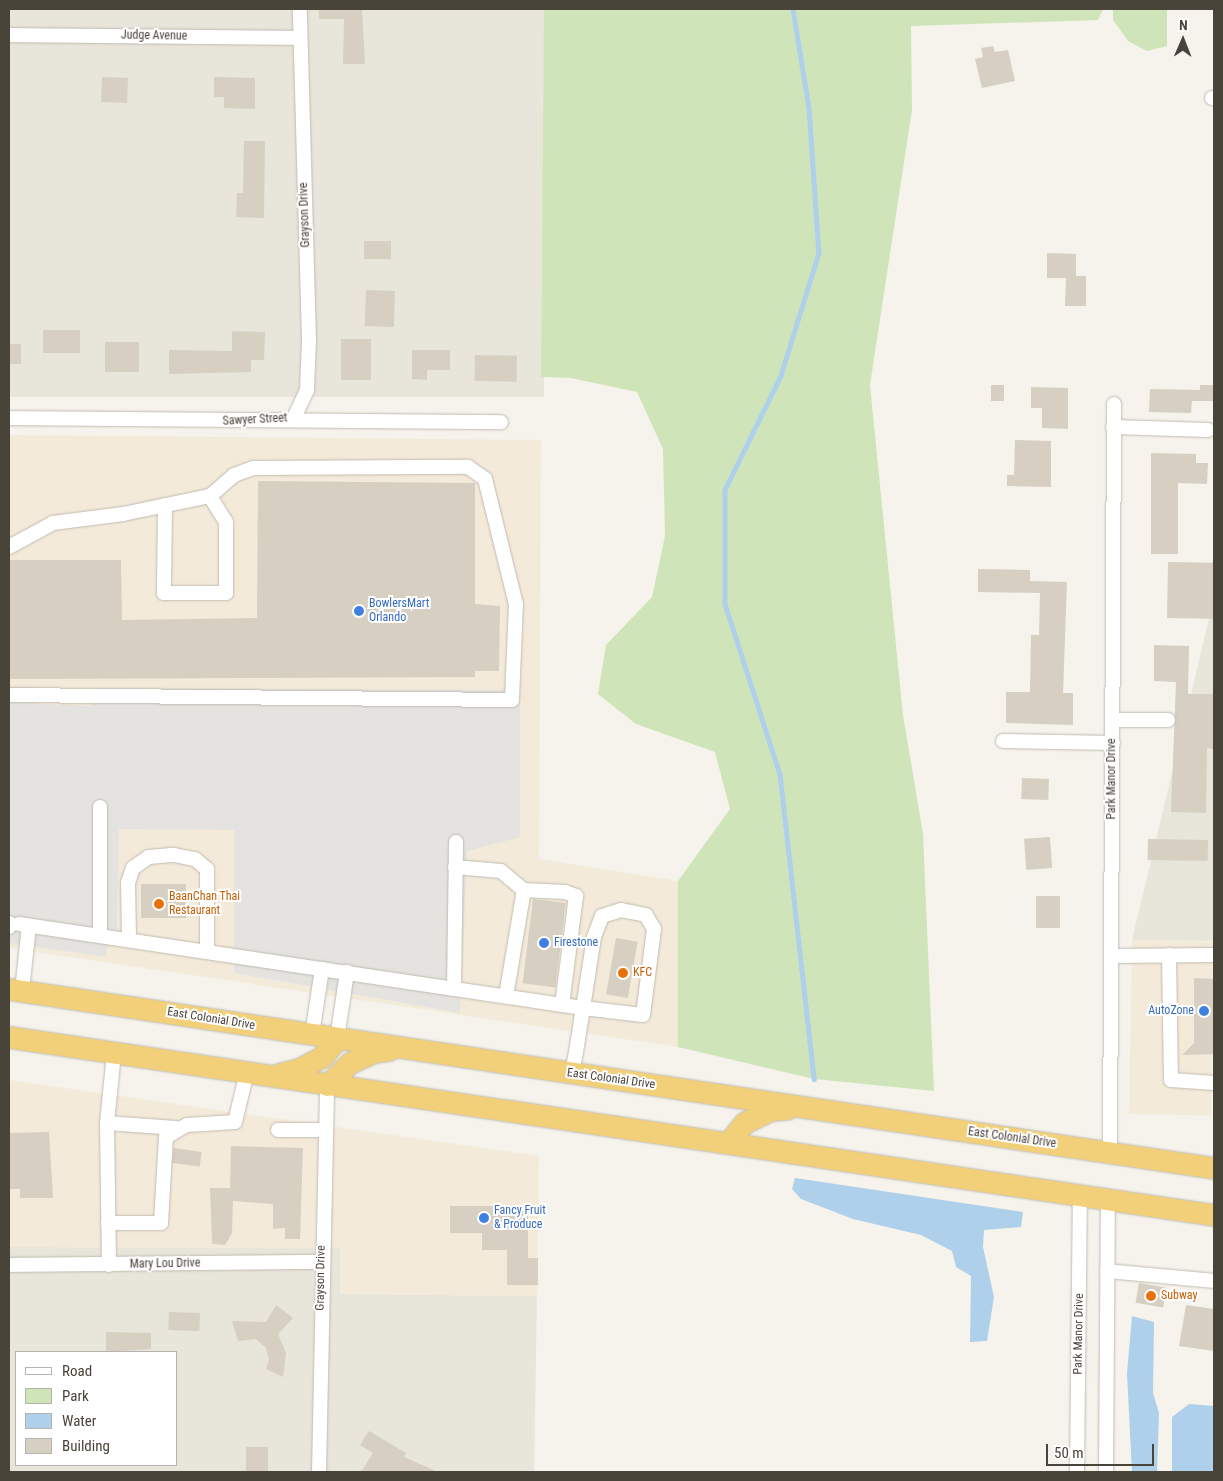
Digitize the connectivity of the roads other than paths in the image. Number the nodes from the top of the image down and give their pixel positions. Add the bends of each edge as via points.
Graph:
1 (300, 9) edge
2 (9, 35) edge
3 (299, 38) junction
4 (1114, 404) dead end
5 (9, 418) edge
6 (294, 418) junction
7 (501, 422) dead end
8 (1113, 427) junction
9 (1208, 430) dead end
10 (210, 496) junction
11 (165, 505) junction
12 (9, 547) edge
13 (9, 695) edge
14 (1112, 720) junction
15 (1168, 720) dead end
16 (1003, 742) dead end
17 (1112, 743) junction
18 (100, 807) dead end
19 (456, 842) dead end
20 (455, 866) junction
21 (524, 890) junction
22 (17, 925) edge
23 (100, 934) junction
24 (130, 939) junction
25 (207, 951) junction
26 (1169, 955) junction
27 (1214, 955) edge
28 (1112, 956) junction
29 (322, 969) junction
30 (347, 972) junction
31 (454, 989) junction
32 (16, 990) edge
33 (506, 996) junction
34 (562, 1005) junction
35 (583, 1008) junction
36 (312, 1035) junction
37 (9, 1037) edge
38 (337, 1038) junction
39 (404, 1048) junction
40 (114, 1053) junction
41 (247, 1072) junction
42 (572, 1073) junction
43 (269, 1076) junction
44 (1214, 1083) edge
45 (327, 1085) junction
46 (802, 1107) junction
47 (107, 1123) junction
48 (176, 1128) junction
49 (278, 1130) dead end
50 (326, 1130) junction
51 (728, 1143) junction
52 (1110, 1153) junction
53 (1214, 1168) edge
54 (1080, 1195) junction
55 (1108, 1199) junction
56 (1214, 1215) edge
57 (108, 1223) junction
58 (322, 1262) junction
59 (9, 1265) edge
60 (109, 1265) junction
61 (1107, 1271) junction
62 (1214, 1280) edge
63 (319, 1472) edge
64 (1077, 1472) edge
65 (1106, 1472) edge

1 - 3 street, Grayson Drive
2 - 3 street, Judge Avenue
3 - 6 street, Grayson Drive via 309,340 307,390
4 - 8 street, Park Manor Drive
5 - 6 street, Sawyer Street via 248,423
6 - 7 street, Sawyer Street
8 - 9 street
8 - 14 street, Park Manor Drive
10 - 11 street
10 - 11 street via 226,522 226,593 164,593
10 - 13 street via 234,475 253,468 468,467 486,479 516,604 512,700
11 - 12 street via 53,523
14 - 15 street
14 - 17 street, Park Manor Drive
16 - 17 street
17 - 28 street, Park Manor Drive
18 - 23 street
19 - 20 street
20 - 21 street via 501,871
20 - 31 street
21 - 33 street
21 - 34 street via 565,892 576,896
22 - 23 street
22 - 32 street
23 - 24 street
24 - 25 street
24 - 25 street via 128,883 133,868 148,857 174,855 195,859 207,869
25 - 29 street
26 - 27 street
26 - 28 street
26 - 44 street via 1171,1080
28 - 52 street, Park Manor Drive
29 - 30 street
29 - 36 street
30 - 31 street
30 - 38 street
31 - 33 street
32 - 36 highway, East Colonial Drive
33 - 34 street
34 - 35 street
35 - 35 street via 594,937 602,916 621,910 646,915 654,929 643,1015
35 - 42 street
36 - 38 highway, East Colonial Drive
37 - 40 highway
38 - 39 highway, East Colonial Drive
38 - 43 highway via 322,1057 299,1069
39 - 42 highway, East Colonial Drive
39 - 45 highway via 374,1052 350,1063
40 - 41 highway
40 - 47 street
41 - 43 highway
41 - 48 street via 234,1122
42 - 46 highway, East Colonial Drive
43 - 45 highway
45 - 50 street, Grayson Drive
45 - 51 highway
46 - 51 highway via 771,1110 744,1123
46 - 52 highway, East Colonial Drive
47 - 48 street
47 - 57 street
48 - 57 street via 166,1136 162,1223
49 - 50 street
50 - 58 street, Grayson Drive
51 - 54 highway
52 - 53 highway, East Colonial Drive
54 - 55 highway
54 - 64 street, Park Manor Drive
55 - 56 highway
55 - 61 street
57 - 60 street
58 - 60 street, Mary Lou Drive
58 - 63 street, Grayson Drive
59 - 60 street, Mary Lou Drive
61 - 62 street
61 - 65 street

